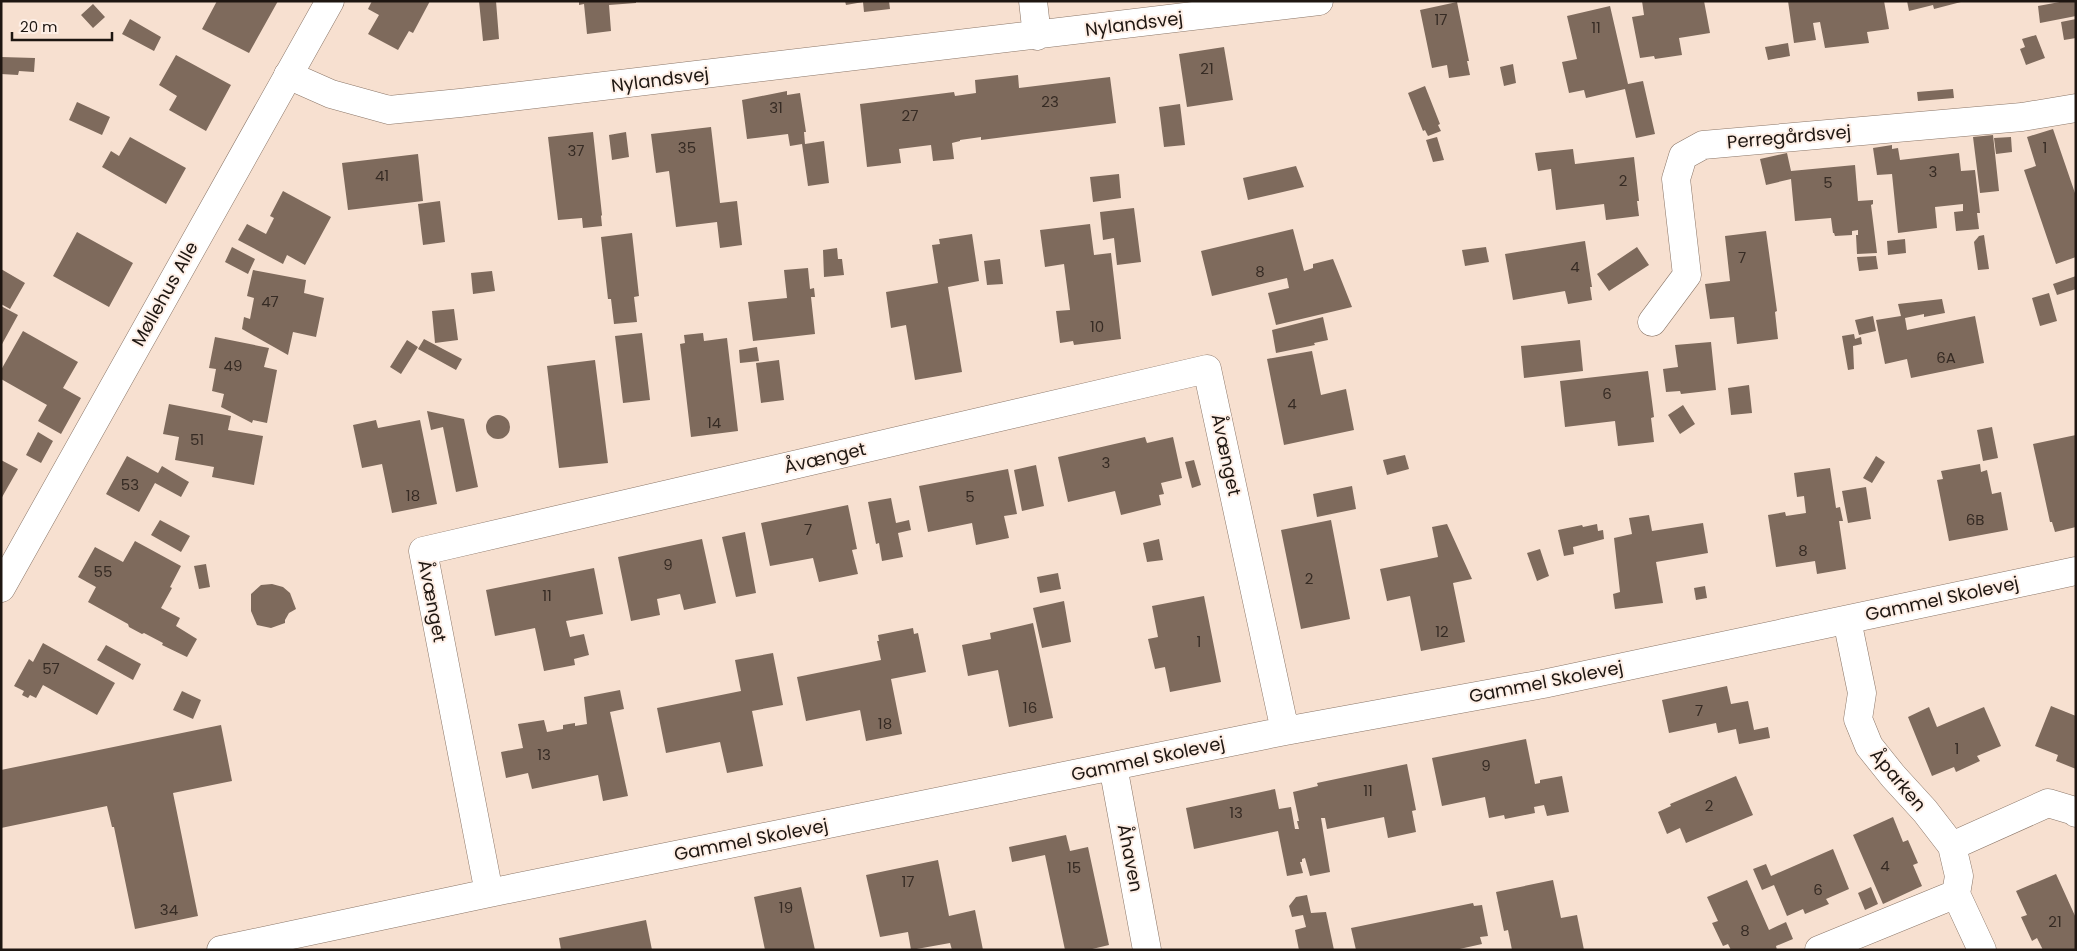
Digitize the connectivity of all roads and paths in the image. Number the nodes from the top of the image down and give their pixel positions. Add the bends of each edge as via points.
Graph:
1 (330, 1) edge
2 (1033, 1) edge
3 (1319, 1) edge
4 (1037, 36) junction
5 (288, 75) junction
6 (2076, 108) edge
7 (1652, 322) dead end
8 (2076, 571) edge
9 (1, 588) edge
10 (1847, 620) junction
11 (1285, 731) junction
12 (1113, 766) junction
13 (2076, 813) edge
14 (1952, 846) junction
15 (489, 893) junction
16 (1956, 894) junction
17 (221, 950) edge
18 (1147, 950) edge
19 (1819, 950) edge
20 (1982, 950) edge

1 - 5 street, Møllehus Alle
2 - 4 street
3 - 4 street, Nylandsvej
4 - 5 street, Nylandsvej via 389,110 331,94
5 - 9 street, Møllehus Alle
6 - 7 street, Perregårdsvej via 2022,117 1704,145 1682,156 1676,179 1687,275
8 - 10 street, Gammel Skolevej
10 - 11 street, Gammel Skolevej via 1542,684
10 - 14 street, Åparken via 1862,692 1858,719 1869,746
11 - 12 street, Gammel Skolevej
11 - 15 street, Åvænget via 1207,369 422,551
12 - 15 street, Gammel Skolevej
12 - 18 street, Åhaven
13 - 14 street via 2048,803
14 - 16 street, Åparken via 1959,876
15 - 17 street, Gammel Skolevej
16 - 19 street
16 - 20 street, Åparken

